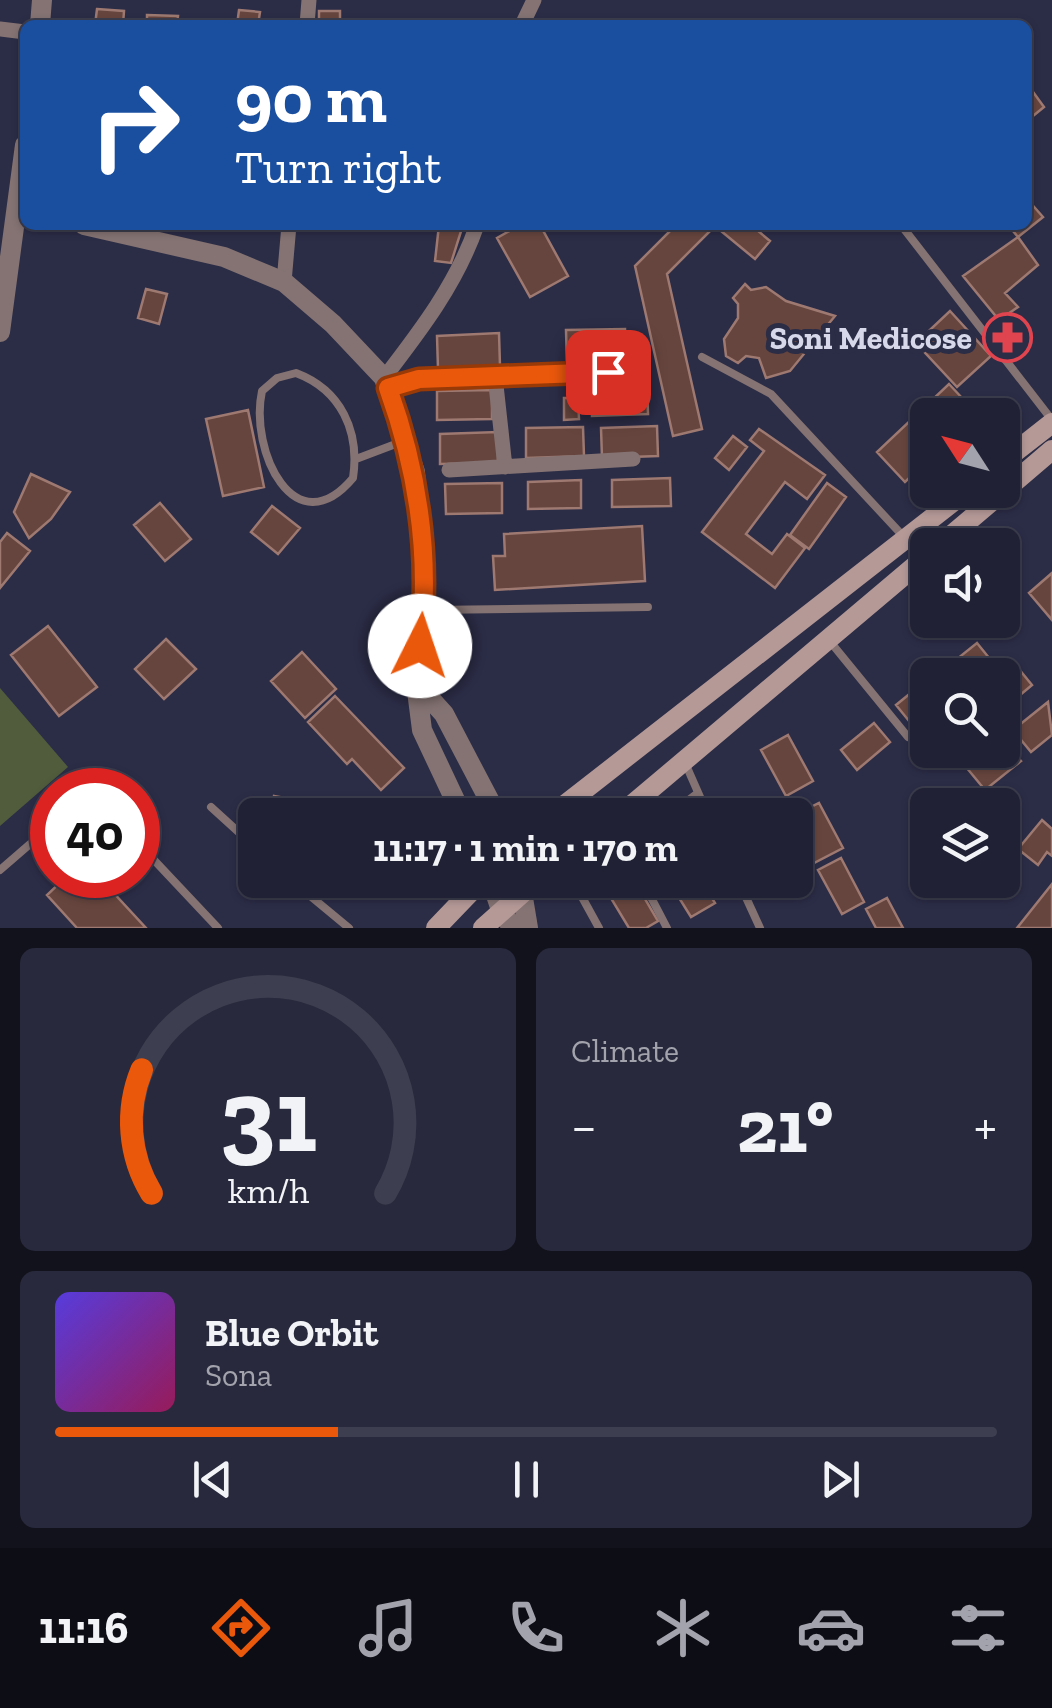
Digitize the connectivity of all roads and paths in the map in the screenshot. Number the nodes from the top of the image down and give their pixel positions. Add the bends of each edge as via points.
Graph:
1 (20, 176) edge
2 (14, 213) edge
3 (106, 230) edge
4 (289, 230) edge
5 (474, 230) edge
6 (904, 230) edge
7 (284, 282) junction
8 (0, 332) edge
9 (702, 356) dead end
10 (608, 372) dead end
11 (495, 376) junction
12 (386, 383) junction
13 (1052, 421) edge
14 (406, 440) junction
15 (1020, 447) edge
16 (1052, 450) edge
17 (356, 459) junction
18 (633, 459) dead end
19 (505, 467) junction
20 (449, 470) dead end
21 (945, 508) edge
22 (960, 528) edge
23 (906, 539) junction
24 (910, 571) edge
25 (648, 607) dead end
26 (425, 610) junction
27 (828, 639) junction
28 (416, 683) junction
29 (908, 736) dead end
30 (684, 761) junction
31 (698, 793) junction
32 (454, 798) edge
33 (488, 798) edge
34 (574, 798) edge
35 (640, 798) edge
36 (692, 798) edge
37 (700, 798) edge
38 (211, 807) dead end
39 (238, 832) edge
40 (30, 844) edge
41 (160, 866) edge
42 (0, 870) edge
43 (313, 898) edge
44 (465, 898) edge
45 (527, 898) edge
46 (582, 898) edge
47 (651, 898) edge
48 (746, 898) edge
49 (507, 920) edge
50 (218, 928) edge
51 (350, 928) edge
52 (436, 928) edge
53 (484, 928) edge
54 (528, 928) edge
55 (599, 928) edge
56 (666, 928) edge
57 (760, 928) edge

1 - 2 street
2 - 8 street
3 - 7 street via 224,257
4 - 7 street
5 - 12 street via 459,270
6 - 13 lane
7 - 12 street
9 - 23 lane via 771,394
10 - 11 street
11 - 12 street
11 - 19 street
12 - 14 street
13 - 15 main road
14 - 17 lane
14 - 26 street
16 - 22 main road
17 - 17 lane via 342,492 325,500 292,493 263,453 262,390 296,372 329,390 347,420
18 - 19 street
19 - 20 street
21 - 23 main road
23 - 34 main road
24 - 27 main road
25 - 26 lane
26 - 28 street
27 - 29 lane
27 - 30 main road
28 - 32 street via 422,730
28 - 33 street via 444,714
30 - 31 lane
30 - 35 main road
31 - 36 lane
31 - 37 lane
38 - 39 lane
40 - 42 lane
41 - 50 lane
43 - 51 lane
44 - 52 main road
45 - 54 street
46 - 55 lane
47 - 56 lane
48 - 57 lane
49 - 53 main road

